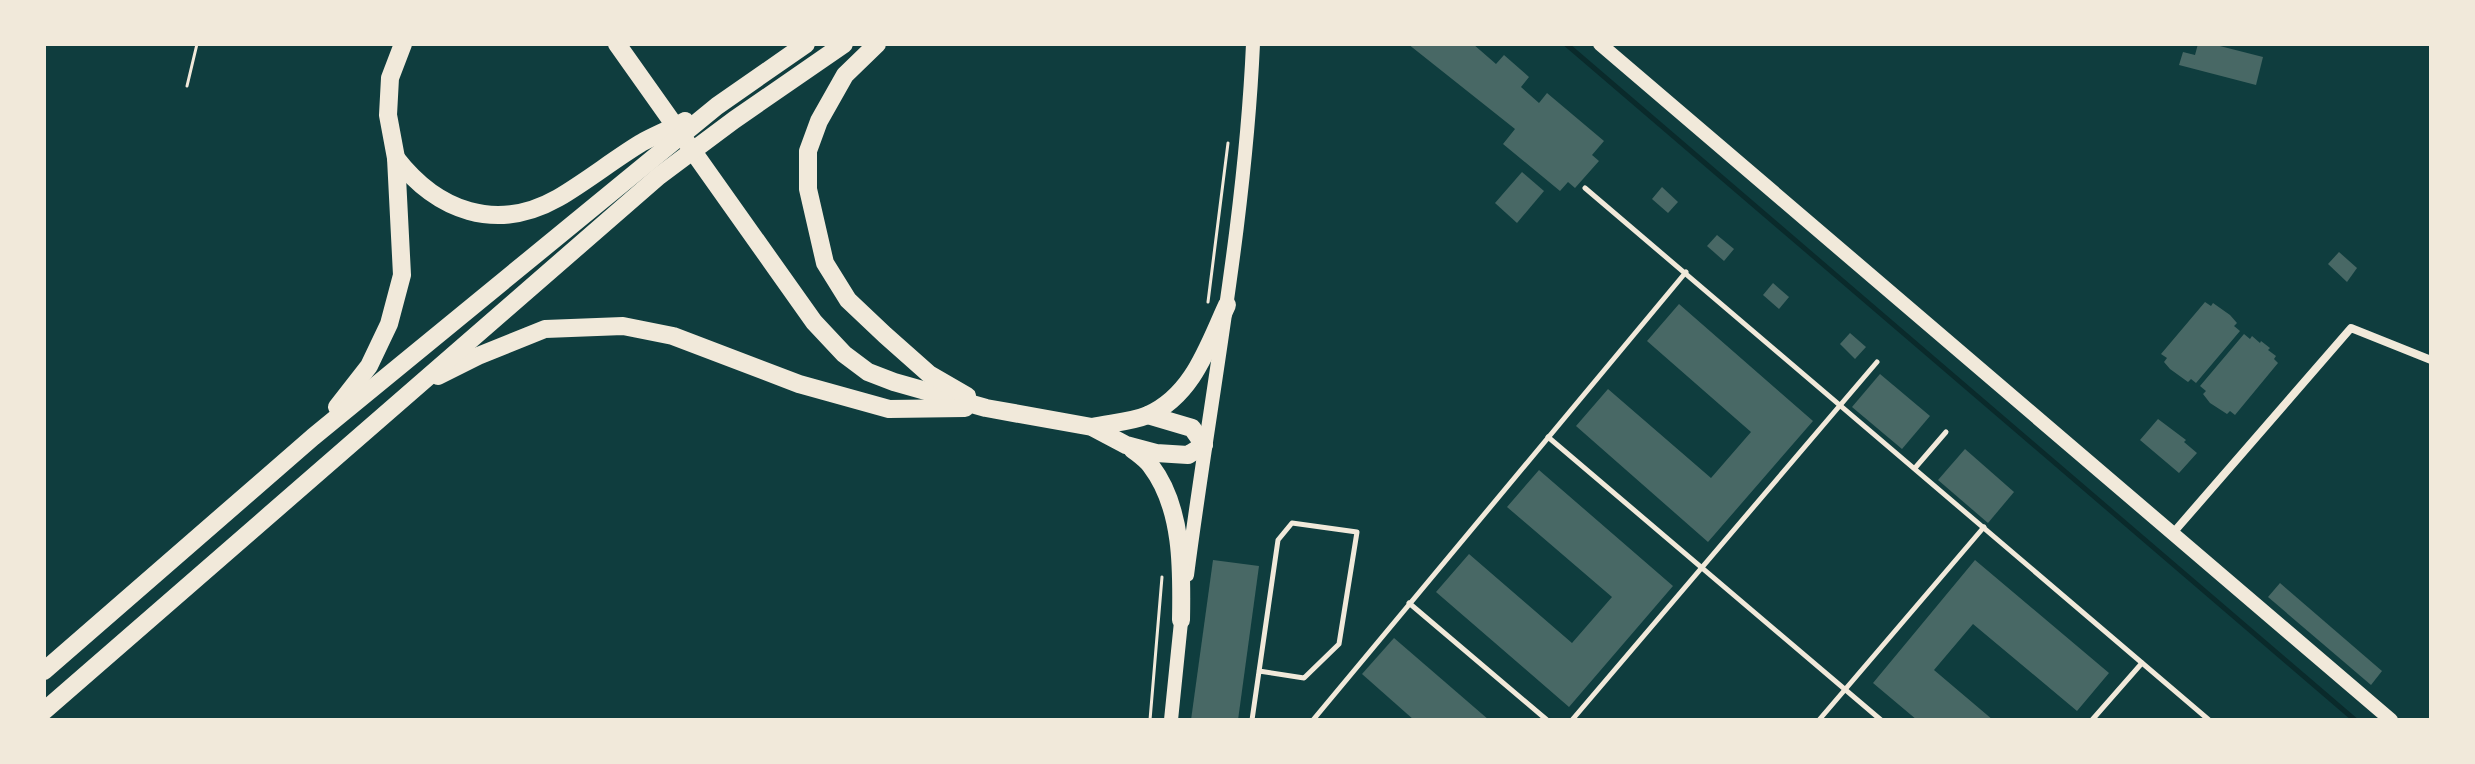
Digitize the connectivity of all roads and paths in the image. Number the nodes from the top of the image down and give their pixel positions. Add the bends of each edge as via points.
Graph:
1 (197, 44) edge
2 (403, 44) edge
3 (617, 44) edge
4 (806, 44) edge
5 (844, 44) edge
6 (877, 44) edge
7 (1253, 44) edge
8 (1600, 44) edge
9 (187, 86) dead end
10 (717, 106) junction
11 (396, 158) junction
12 (1585, 188) dead end
13 (1686, 272) junction
14 (1227, 305) junction
15 (2431, 360) edge
16 (1877, 362) dead end
17 (414, 388) junction
18 (1841, 404) junction
19 (986, 408) junction
20 (1148, 415) junction
21 (1092, 427) junction
22 (1946, 432) dead end
23 (313, 437) junction
24 (1548, 437) junction
25 (1126, 445) junction
26 (1204, 445) junction
27 (1915, 468) junction
28 (1984, 527) junction
29 (2173, 533) junction
30 (1701, 568) junction
31 (1409, 603) junction
32 (1181, 620) junction
33 (2142, 663) junction
34 (44, 671) edge
35 (1259, 671) junction
36 (1845, 689) junction
37 (44, 711) edge
38 (2200, 717) edge
39 (1171, 720) edge
40 (1252, 720) edge
41 (1313, 720) edge
42 (1547, 720) edge
43 (1572, 720) edge
44 (1819, 720) edge
45 (1881, 720) edge
46 (2092, 720) edge
47 (2209, 720) edge
48 (2391, 720) edge

1 - 9 path
2 - 11 highway via 390,78 388,115
3 - 19 highway via 814,322 844,354 894,382
4 - 10 highway
5 - 17 highway via 659,176
6 - 19 highway via 845,75 808,151 808,189 825,263 848,300 885,335 929,374
7 - 14 street via 1250,122
8 - 29 street
10 - 11 highway via 642,143 556,199 516,214 454,208 412,179
10 - 23 highway
11 - 23 highway via 402,275 389,324 369,366
12 - 13 lane
13 - 18 lane
13 - 24 lane
14 - 20 highway via 1197,372
14 - 26 street
15 - 29 street via 2351,328
16 - 18 lane
17 - 19 highway via 545,329 623,326 673,336 799,384 889,409
17 - 37 highway
18 - 27 lane
18 - 30 lane
19 - 21 highway
20 - 21 highway
20 - 26 highway via 1192,428
21 - 25 highway
22 - 27 lane
23 - 34 highway
24 - 30 lane
24 - 31 lane
25 - 26 highway via 1188,455
25 - 32 highway via 1151,465 1172,508 1182,560
26 - 32 street
27 - 28 lane
28 - 33 lane
28 - 36 lane
29 - 48 street
30 - 36 lane
30 - 43 lane
31 - 41 lane
31 - 42 lane
32 - 39 street
33 - 38 lane
33 - 46 lane
35 - 35 lane via 1278,540 1292,523 1357,532 1339,644 1304,678
35 - 40 lane
36 - 44 lane
36 - 45 lane
38 - 47 lane

